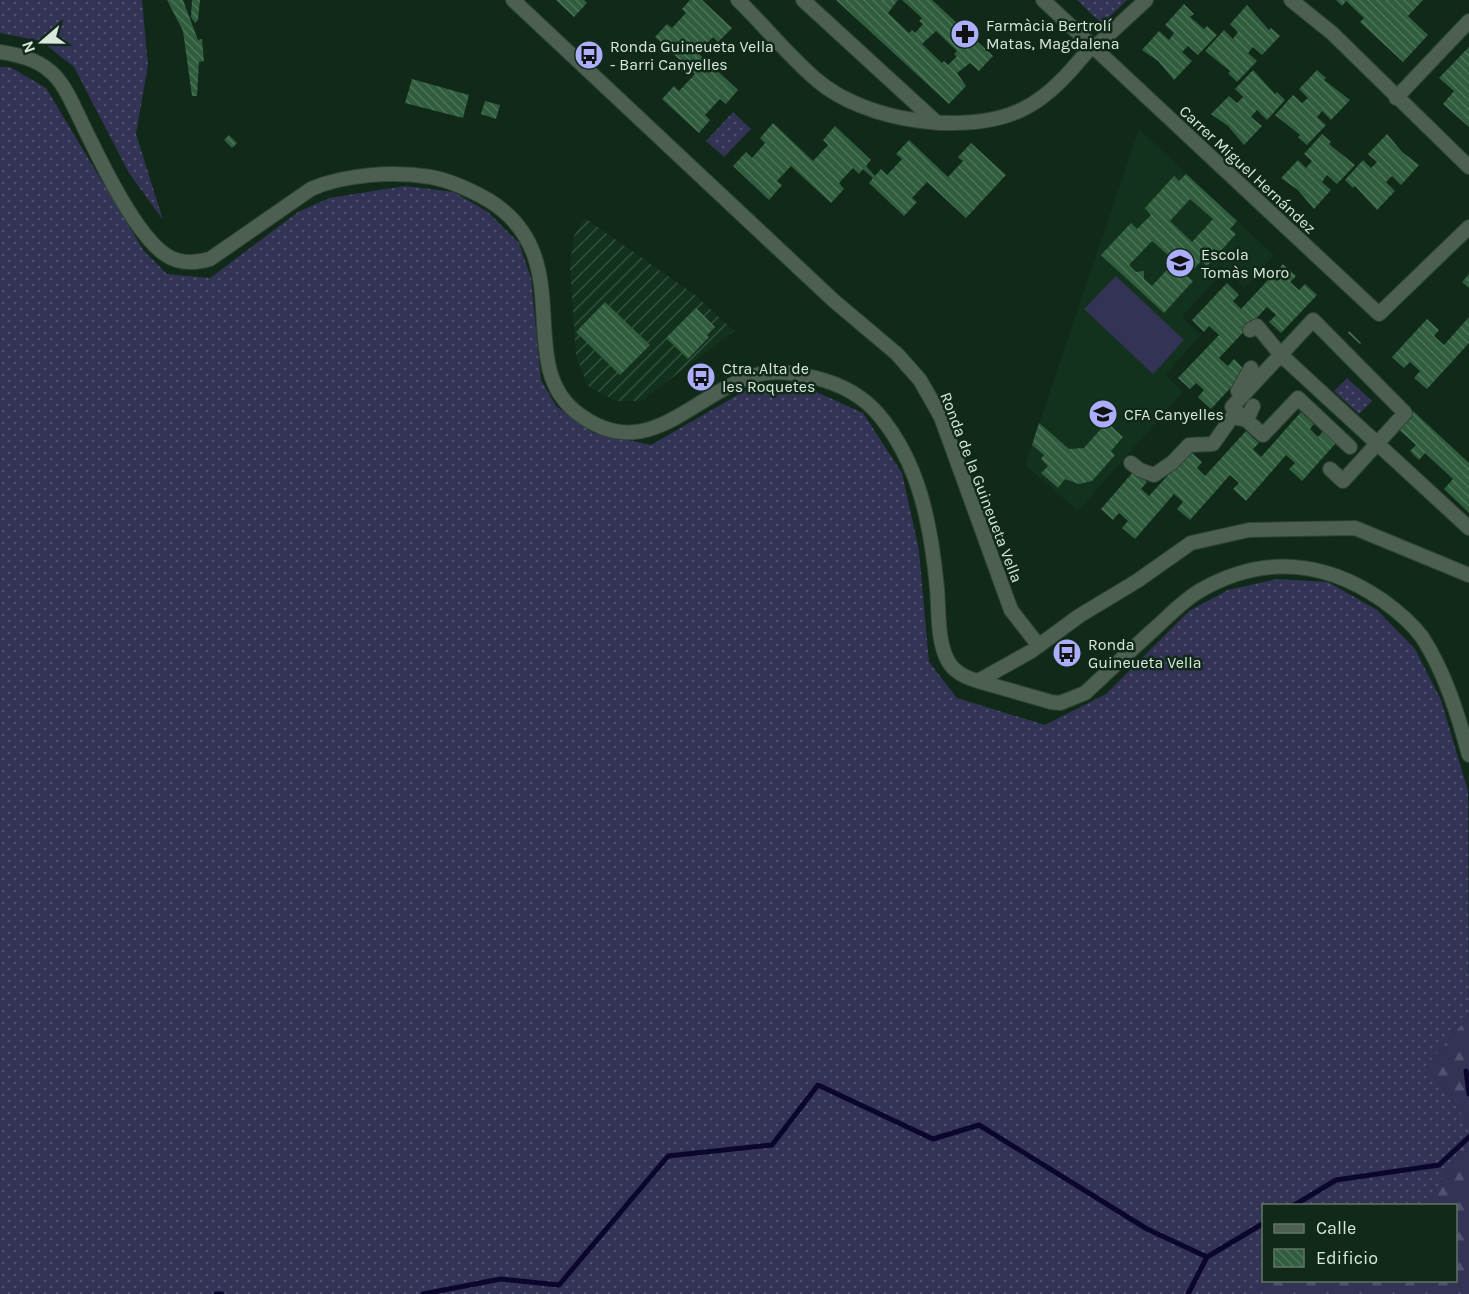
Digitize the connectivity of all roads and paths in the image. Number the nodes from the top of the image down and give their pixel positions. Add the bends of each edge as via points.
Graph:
1 (513, 0) edge
2 (738, 0) edge
3 (803, 0) edge
4 (1043, 0) edge
5 (1146, 0) edge
6 (1291, 0) edge
7 (1469, 21) edge
8 (1094, 48) junction
9 (0, 52) edge
10 (1396, 98) junction
11 (935, 122) junction
12 (1469, 167) edge
13 (1469, 226) edge
14 (1250, 330) dead end
15 (1281, 355) junction
16 (1251, 368) dead end
17 (1243, 395) junction
18 (1253, 406) dead end
19 (1247, 420) junction
20 (1380, 445) junction
21 (1350, 447) dead end
22 (1131, 463) dead end
23 (1330, 469) dead end
24 (1469, 528) edge
25 (1469, 575) edge
26 (1039, 646) junction
27 (978, 681) junction
28 (1469, 755) edge

1 - 26 street, Ronda de la Guineueta Vella via 915,374 941,417 1011,610
2 - 11 street via 819,82 845,99 899,118
3 - 11 street
4 - 8 street, Carrer Miguel Hernández
5 - 8 street
6 - 10 street via 1332,33
7 - 10 street
8 - 11 street via 1059,83 1022,110 983,121
8 - 13 street, Carrer Miguel Hernández via 1379,314
9 - 27 street via 30,59 52,72 125,204 156,247 176,260 210,259 324,184 407,175 437,178 477,193 507,213 522,231 538,266 552,381 575,411 601,427 626,432 653,430 741,381 765,373 807,375 857,395 885,422 910,463 925,510 944,649 953,668
10 - 12 street
14 - 15 street via 1257,326
15 - 17 street
15 - 20 street
15 - 20 street via 1313,320 1405,413
16 - 17 street via 1238,391
17 - 19 street via 1232,406
18 - 19 street
19 - 21 street via 1263,435 1298,398
19 - 22 street via 1232,417 1213,444 1189,445 1154,475
20 - 23 street via 1343,481
20 - 24 street
25 - 26 street via 1355,528 1249,530 1191,543
26 - 27 street
27 - 28 street via 1051,702 1073,699 1085,693 1199,591 1241,573 1307,567 1355,582 1409,622 1421,636 1443,680

